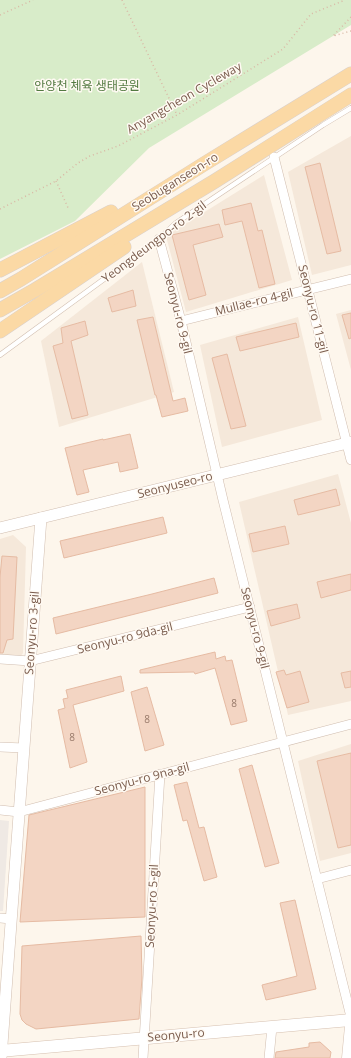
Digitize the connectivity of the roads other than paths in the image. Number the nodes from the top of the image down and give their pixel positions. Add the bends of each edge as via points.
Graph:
1 (351, 74) edge
2 (351, 95) edge
3 (351, 108) edge
4 (274, 157) junction
5 (204, 164) junction
6 (214, 181) junction
7 (159, 239) junction
8 (0, 270) edge
9 (351, 279) edge
10 (308, 289) junction
11 (0, 290) edge
12 (0, 310) edge
13 (181, 321) junction
14 (0, 331) edge
15 (0, 355) edge
16 (349, 442) edge
17 (351, 460) edge
18 (217, 475) junction
19 (41, 518) junction
20 (0, 528) edge
21 (250, 607) junction
22 (0, 659) edge
23 (30, 661) junction
24 (351, 724) edge
25 (283, 742) junction
26 (0, 747) edge
27 (24, 748) junction
28 (160, 774) junction
29 (0, 810) edge
30 (19, 812) junction
31 (351, 870) edge
32 (317, 879) junction
33 (0, 918) edge
34 (12, 919) junction
35 (351, 1019) edge
36 (351, 1026) edge
37 (272, 1027) junction
38 (145, 1038) junction
39 (1, 1053) edge
40 (143, 1058) edge
41 (269, 1058) edge
42 (348, 1058) edge

1 - 5 main road, Seobuganseon-ro
2 - 6 main road, Seobuganseon-ro
3 - 4 lane, Yeongdeungpo-ro 2-gil
4 - 7 lane, Yeongdeungpo-ro 2-gil via 176,223
4 - 10 street, Seonyu-ro 11-gil
5 - 8 main road
5 - 11 main road, Seobuganseon-ro
6 - 12 main road, Seobuganseon-ro
6 - 14 main road via 130,243
7 - 13 street, Seonyu-ro 9-gil
7 - 15 lane, Yeongdeungpo-ro 2-gil
9 - 10 street, Mullae-ro 4-gil
10 - 13 street, Mullae-ro 4-gil
10 - 16 street, Seonyu-ro 11-gil
13 - 18 street, Seonyu-ro 9-gil
16 - 17 street, Seonyu-ro 11-gil
16 - 18 street, Seonyuseo-ro
18 - 19 street, Seonyuseo-ro
18 - 21 street, Seonyu-ro 9-gil
19 - 20 street, Seonyuseo-ro
19 - 23 street, Seonyu-ro 3-gil
21 - 23 street, Seonyu-ro 9da-gil
21 - 25 street, Seonyu-ro 9-gil
22 - 23 street, Seonyu-ro 9da-gil
23 - 27 street, Seonyu-ro 3-gil
24 - 25 street, Seonyu-ro 9na-gil
25 - 28 street, Seonyu-ro 9na-gil
25 - 32 street, Seonyu-ro 9-gil
26 - 27 street
27 - 30 street, Seonyu-ro 3-gil
28 - 30 street, Seonyu-ro 9na-gil
28 - 38 street, Seonyu-ro 5-gil
29 - 30 street, Seonyu-ro 9na-gil
30 - 34 street, Seonyu-ro 3-gil
31 - 32 street
32 - 35 street, Seonyu-ro 9-gil
33 - 34 street
34 - 39 street, Seonyu-ro 3-gil
35 - 37 main road, Seonyu-ro
36 - 42 main road
37 - 38 main road, Seonyu-ro
37 - 41 street
38 - 39 main road, Seonyu-ro
38 - 40 street, Seonyu-ro 5-gil

